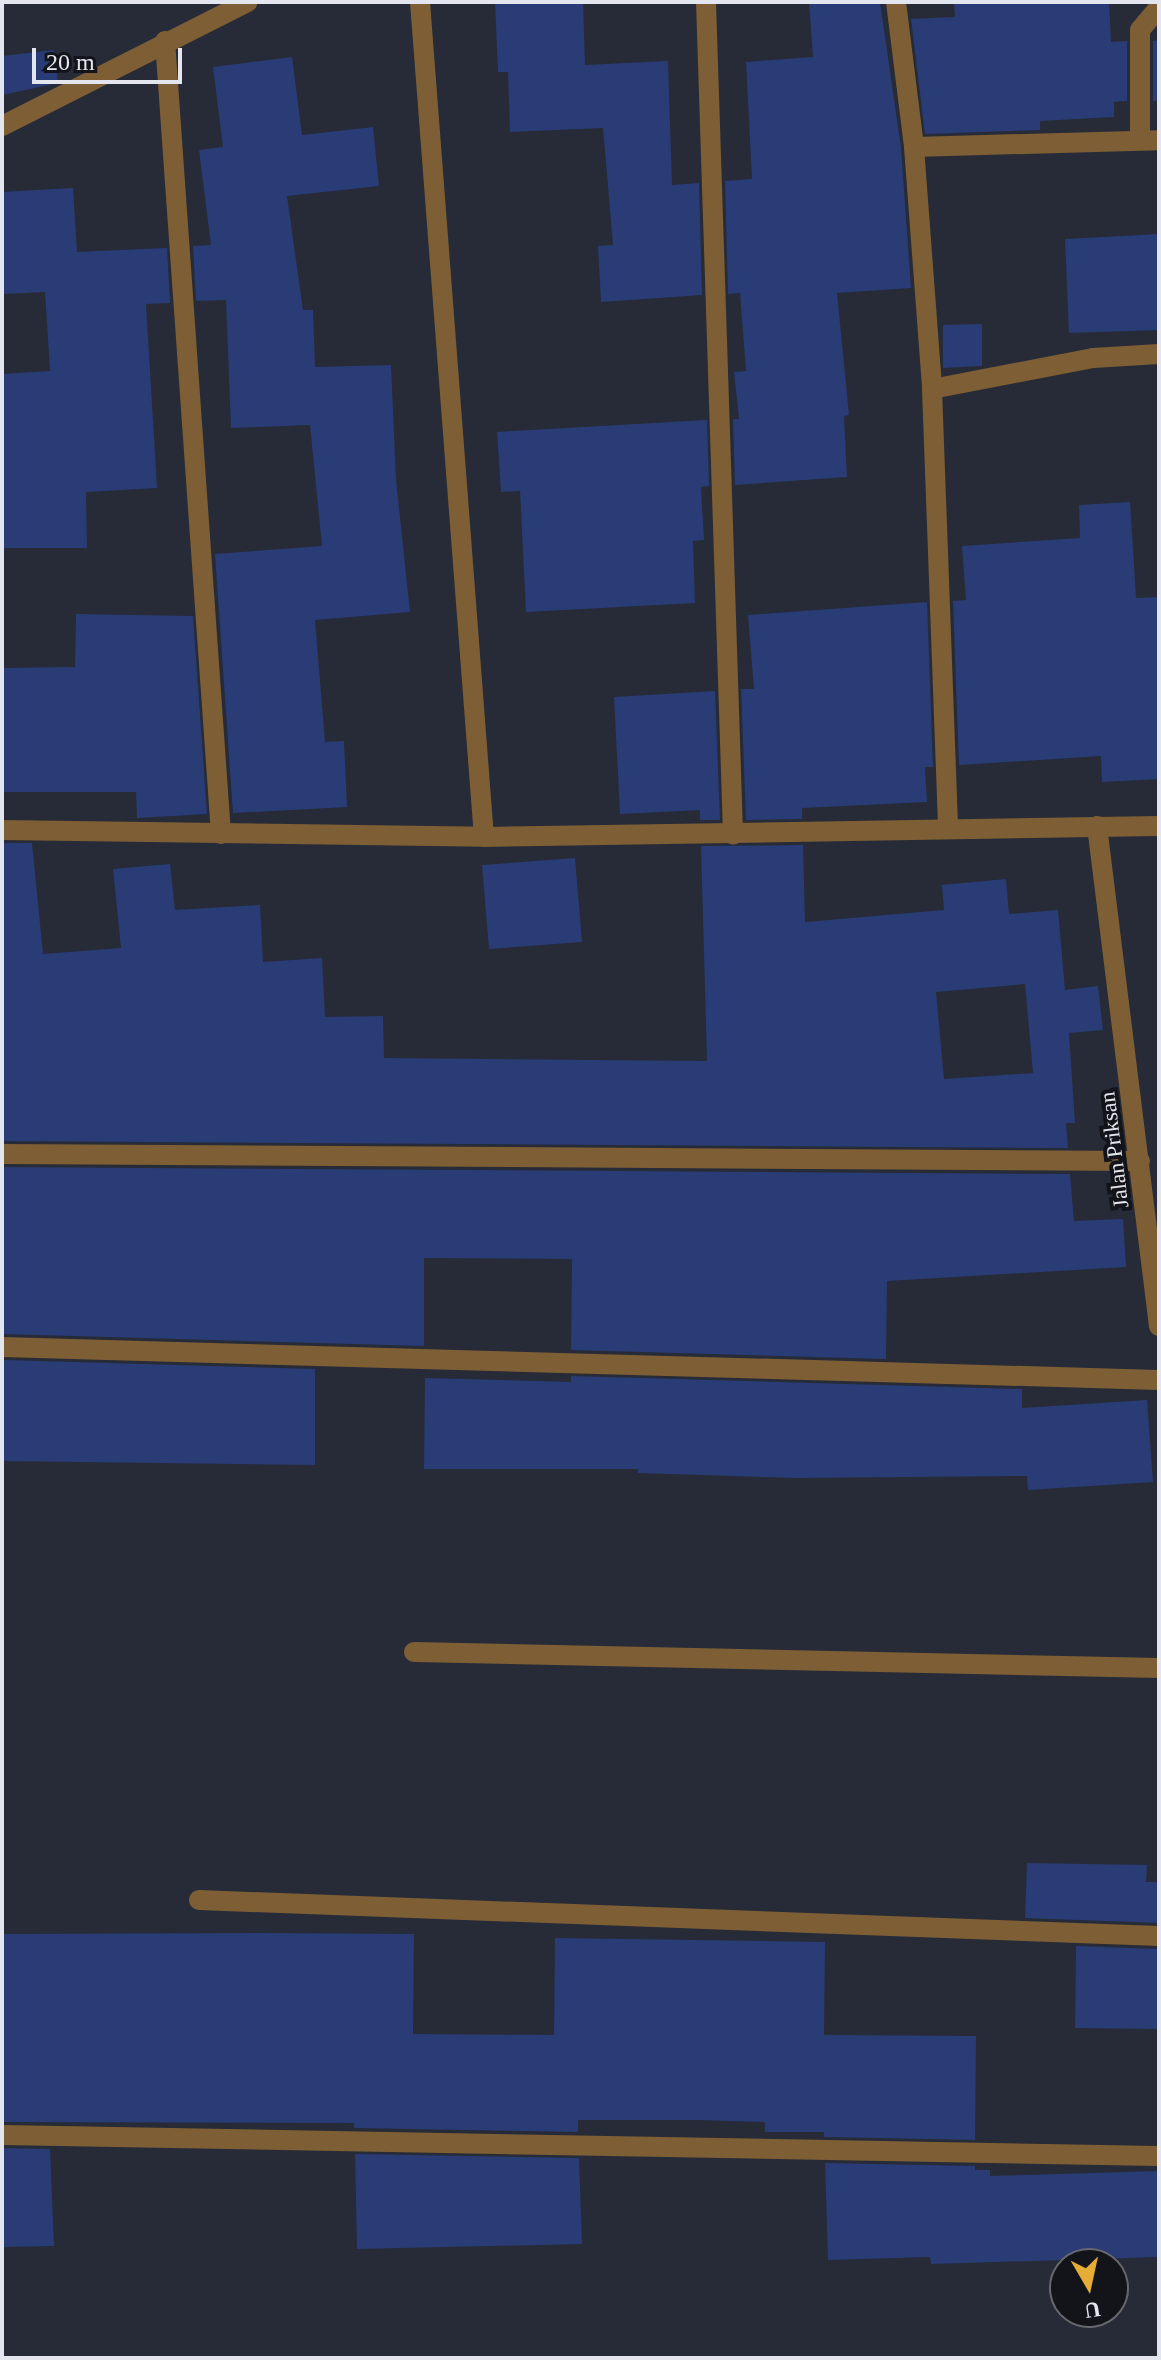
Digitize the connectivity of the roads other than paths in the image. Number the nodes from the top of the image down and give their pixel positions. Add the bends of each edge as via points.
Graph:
1 (247, 2) edge
2 (420, 2) edge
3 (706, 2) edge
4 (896, 2) edge
5 (1159, 7) edge
6 (165, 41) junction
7 (2, 126) edge
8 (1150, 140) edge
9 (914, 147) junction
10 (1159, 354) edge
11 (932, 389) junction
12 (1097, 826) junction
13 (1159, 826) edge
14 (948, 827) junction
15 (2, 830) edge
16 (221, 834) junction
17 (733, 835) junction
18 (484, 837) junction
19 (2, 1154) edge
20 (1140, 1161) junction
21 (1159, 1326) edge
22 (2, 1347) edge
23 (1159, 1380) edge
24 (414, 1652) dead end
25 (1159, 1668) edge
26 (199, 1900) dead end
27 (1159, 1936) edge
28 (2, 2135) edge
29 (1159, 2156) edge

1 - 6 street
2 - 18 street
3 - 17 street
4 - 9 street
5 - 8 street via 1140,30
6 - 7 street
6 - 16 street
8 - 9 street
9 - 11 street
10 - 11 street via 1093,358
11 - 14 street
12 - 13 street
12 - 14 street
12 - 20 street, Jalan Priksan
14 - 17 street
15 - 16 street
16 - 18 street
17 - 18 street
19 - 20 street
20 - 21 street, Jalan Priksan
22 - 23 street
24 - 25 street
26 - 27 street
28 - 29 street

